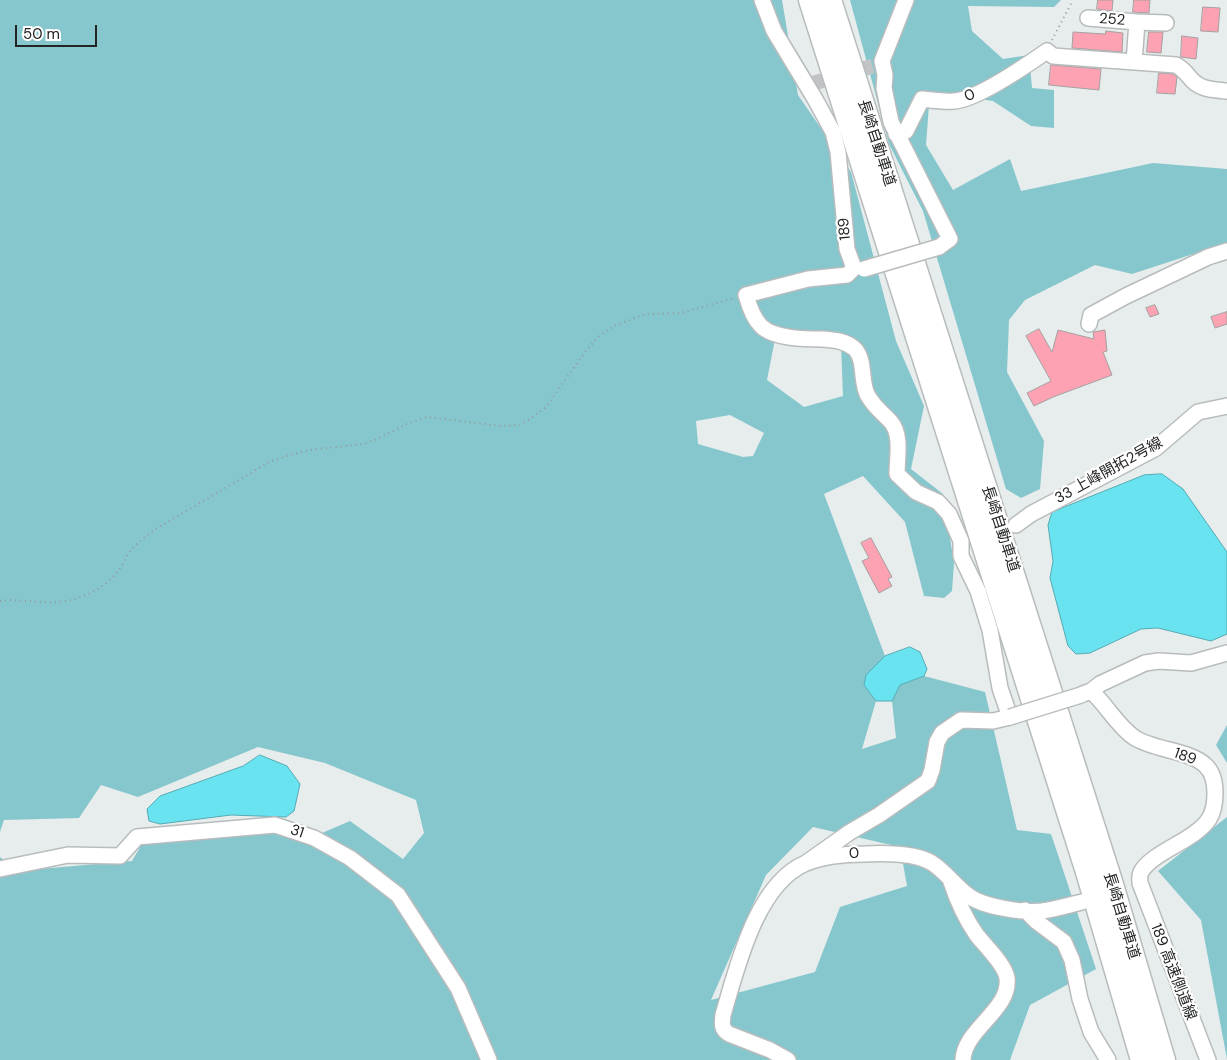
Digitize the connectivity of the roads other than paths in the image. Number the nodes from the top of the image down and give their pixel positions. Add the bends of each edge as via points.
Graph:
1 (762, 0) edge
2 (810, 0) edge
3 (830, 0) edge
4 (906, 0) edge
5 (1088, 18) dead end
6 (1137, 22) junction
7 (1166, 23) dead end
8 (1134, 62) junction
9 (1227, 91) edge
10 (896, 134) junction
11 (1227, 251) edge
12 (859, 268) junction
13 (1089, 324) dead end
14 (1227, 406) edge
15 (1016, 525) dead end
16 (1227, 653) edge
17 (1086, 693) junction
18 (1010, 717) junction
19 (806, 863) junction
20 (0, 869) edge
21 (949, 878) junction
22 (1134, 885) joint
23 (1082, 902) dead end
24 (1025, 910) junction
25 (489, 1060) edge
26 (788, 1060) edge
27 (963, 1060) edge
28 (1108, 1060) edge
29 (1142, 1060) edge
30 (1164, 1060) edge
31 (1208, 1060) edge

1 - 12 street, 189 via 774,31 809,83 833,132 838,152 847,249
2 - 29 highway, 長崎自動車道 via 1084,863
3 - 30 highway, 長崎自動車道 via 1099,844
4 - 10 street via 877,64 885,75 884,88
5 - 6 street, 252
6 - 7 street, 252
6 - 8 street, 252
8 - 9 street via 1176,65 1201,86
8 - 10 street, 0 via 1050,54 967,99 953,102 922,98 906,131
10 - 12 street, bridge via 950,239 939,247
11 - 13 street via 1126,296 1091,315
12 - 18 street via 847,275 808,279 746,295 761,327 792,338 835,340 857,351 865,392 895,429 896,474 916,492 938,502 949,514 962,541 961,556 978,591 990,630 1000,688
14 - 15 street, 33 上峰開拓2号線 via 1198,412 1156,448
16 - 17 street via 1191,663 1145,663
17 - 18 street, bridge
17 - 22 street, 189 via 1101,700 1134,737 1146,744 1194,758 1213,776 1214,806 1209,819 1146,865
18 - 19 street via 993,721 961,720 942,733 928,781
19 - 21 street, 0 via 833,856 882,853 932,863
19 - 26 street, 0 via 781,881 755,920 741,952 722,1025 729,1034
20 - 25 street, 31 via 68,855 120,856 137,837 275,825 314,838 350,858 398,895 458,988
21 - 24 street via 975,901
21 - 27 street, 0 via 965,916 1007,976 1004,995 963,1051
22 - 31 street, 189 高速側道線
23 - 24 street via 1041,911
24 - 28 street via 1064,942 1091,1032

